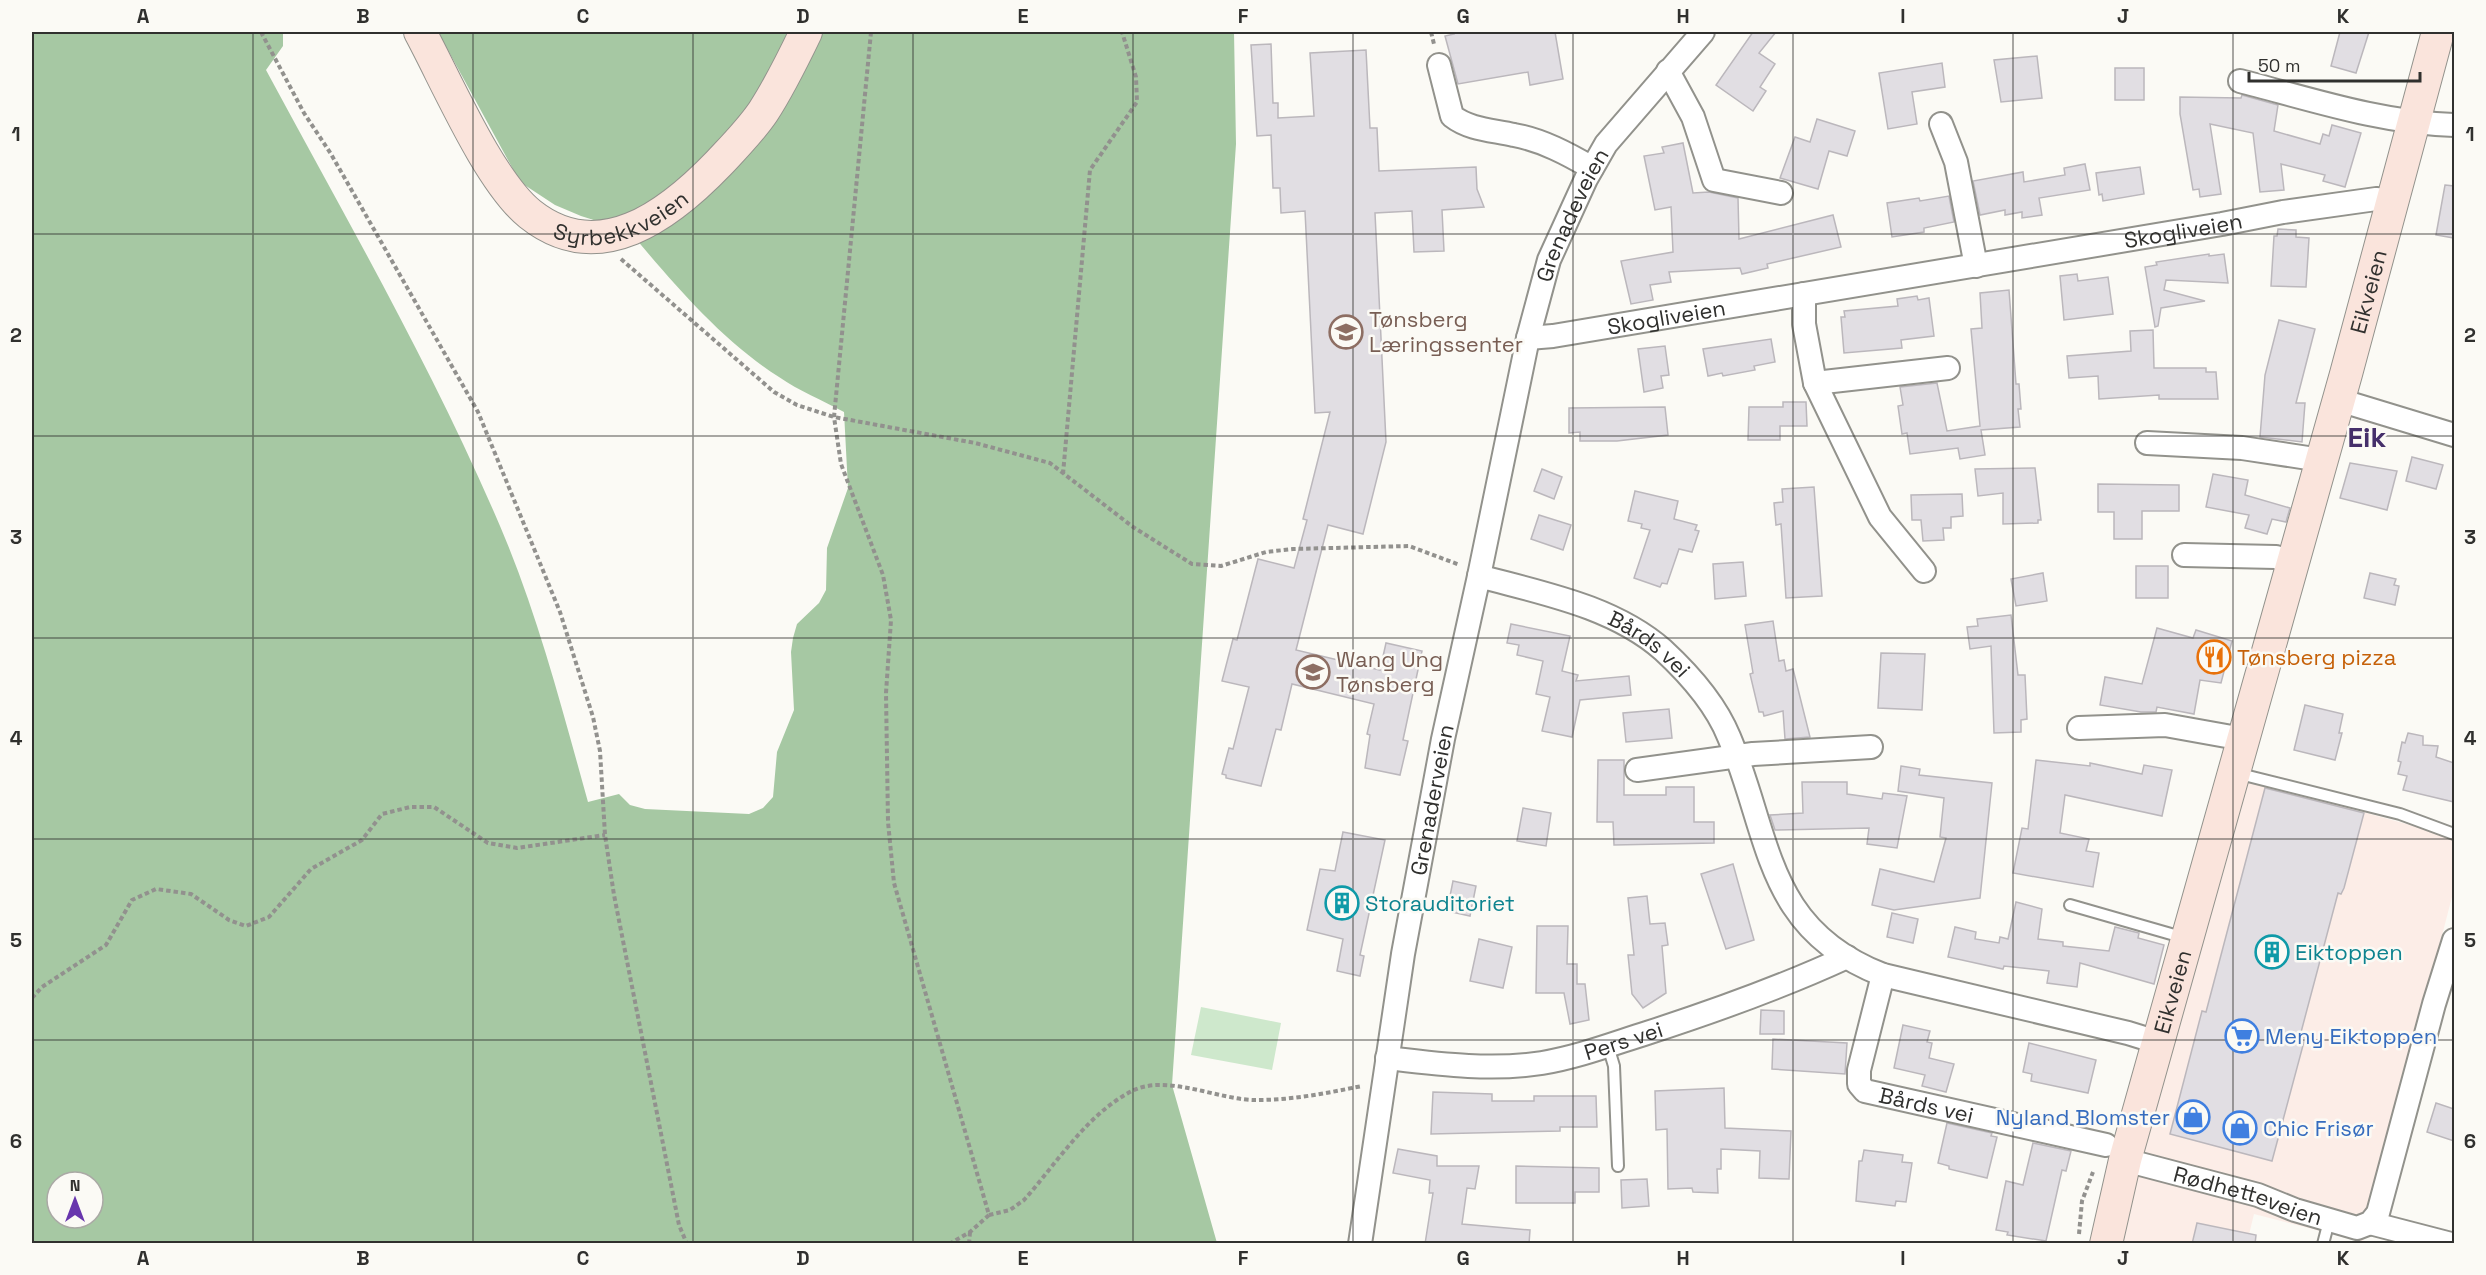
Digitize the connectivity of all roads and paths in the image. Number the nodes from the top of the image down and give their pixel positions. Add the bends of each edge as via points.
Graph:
1 (261, 32) edge
2 (420, 32) edge
3 (806, 32) edge
4 (871, 32) edge
5 (1122, 32) edge
6 (1703, 32) edge
7 (2438, 32) edge
8 (1439, 65) dead end
9 (1668, 71) junction
10 (2240, 81) dead end
11 (2414, 123) junction
12 (1941, 124) dead end
13 (2454, 125) edge
14 (1592, 168) junction
15 (1781, 192) dead end
16 (2393, 201) junction
17 (603, 237) junction
18 (1976, 266) junction
19 (1804, 294) junction
20 (1528, 338) junction
21 (1948, 368) dead end
22 (1815, 383) junction
23 (2339, 400) junction
24 (834, 417) junction
25 (2454, 435) edge
26 (2147, 444) dead end
27 (2321, 460) junction
28 (1063, 474) junction
29 (2184, 555) dead end
30 (2293, 564) junction
31 (1924, 572) dead end
32 (1479, 576) junction
33 (2079, 728) dead end
34 (2243, 739) junction
35 (1871, 747) dead end
36 (1736, 755) junction
37 (1637, 770) dead end
38 (2234, 772) junction
39 (2454, 834) edge
40 (605, 835) junction
41 (2070, 906) dead end
42 (2187, 939) junction
43 (2454, 940) edge
44 (1847, 957) junction
45 (1883, 975) junction
46 (32, 998) edge
47 (2157, 1042) junction
48 (1608, 1046) junction
49 (1387, 1058) junction
50 (1383, 1082) junction
51 (2115, 1152) junction
52 (1618, 1166) dead end
53 (989, 1215) junction
54 (2329, 1221) junction
55 (2370, 1223) junction
56 (970, 1232) junction
57 (687, 1244) edge
58 (949, 1244) edge
59 (969, 1244) edge
60 (1360, 1244) edge
61 (2106, 1244) edge
62 (2323, 1244) edge
63 (2451, 1244) edge

1 - 40 path via 478,412 560,612 593,717 600,751
2 - 17 main road, Syrbekkveien via 488,160 516,201 559,231
3 - 17 main road, Syrbekkveien via 762,114 701,182 666,212
4 - 24 path
5 - 28 path via 1136,77 1137,102 1090,170
6 - 9 street, Grenadeveien
7 - 11 main road, Eikveien
8 - 14 street via 1452,116 1459,121 1488,132 1541,143
9 - 14 street, Grenadeveien via 1619,127
9 - 15 street via 1693,117 1714,180
10 - 11 street
11 - 13 street
11 - 16 main road, Eikveien
12 - 18 street via 1956,162
14 - 20 street, Grenadeveien via 1549,260
16 - 18 street, Skogliveien via 2376,199 2283,212
16 - 23 main road, Eikveien
17 - 24 path via 625,262 774,392 797,405
18 - 19 street, Skogliveien
19 - 20 street, Skogliveien
19 - 22 street via 1804,324
20 - 32 street, Grenadeveien
21 - 22 street
22 - 31 street via 1864,489
23 - 25 street
23 - 27 main road, Eikveien
24 - 28 path via 975,444 1050,463
24 - 53 path via 842,464 883,575 891,620 886,693 888,822 894,883
26 - 27 street via 2242,448
27 - 30 main road, Eikveien
28 - 32 path via 1133,527 1192,564 1221,566 1266,552 1293,549 1409,546 1454,561
29 - 30 street via 2276,557
30 - 34 main road, Eikveien
32 - 36 street, Bårds vei via 1580,604 1662,650 1706,698
32 - 49 street, Grenaderveien via 1443,739
33 - 34 street via 2165,725
34 - 38 main road, Eikveien
35 - 36 street
36 - 37 street
36 - 44 street, Bårds vei via 1766,852 1790,903 1823,939
38 - 39 lane via 2400,814
38 - 42 main road, Eikveien
40 - 46 path via 516,848 488,843 434,807 410,807 382,814 362,840 311,868 268,917 246,926 229,920 191,894 156,890 132,900 106,945 42,987
40 - 57 path via 679,1225
41 - 42 lane
42 - 47 main road, Eikveien
43 - 55 street via 2378,1213
44 - 45 street, Bårds vei
44 - 48 street, Pers vei via 1799,979
45 - 47 street, Bårds vei
45 - 51 street, Bårds vei via 1859,1070 1859,1084 1866,1091
47 - 51 main road, Eikveien
48 - 49 street, Pers vei via 1541,1063 1503,1066
48 - 52 lane via 1614,1066
49 - 50 street, Grenaderveien
50 - 53 path via 1305,1097 1256,1101 1159,1084 1134,1090 1095,1117 1024,1200 1010,1210
50 - 60 street, Grenaderveien
51 - 54 street, Rødhetteveien
51 - 61 main road, Eikveien
53 - 56 path
54 - 55 street, Rødhetteveien via 2357,1228
54 - 62 lane
55 - 63 street, Rødhetteveien
56 - 58 path
56 - 59 path

